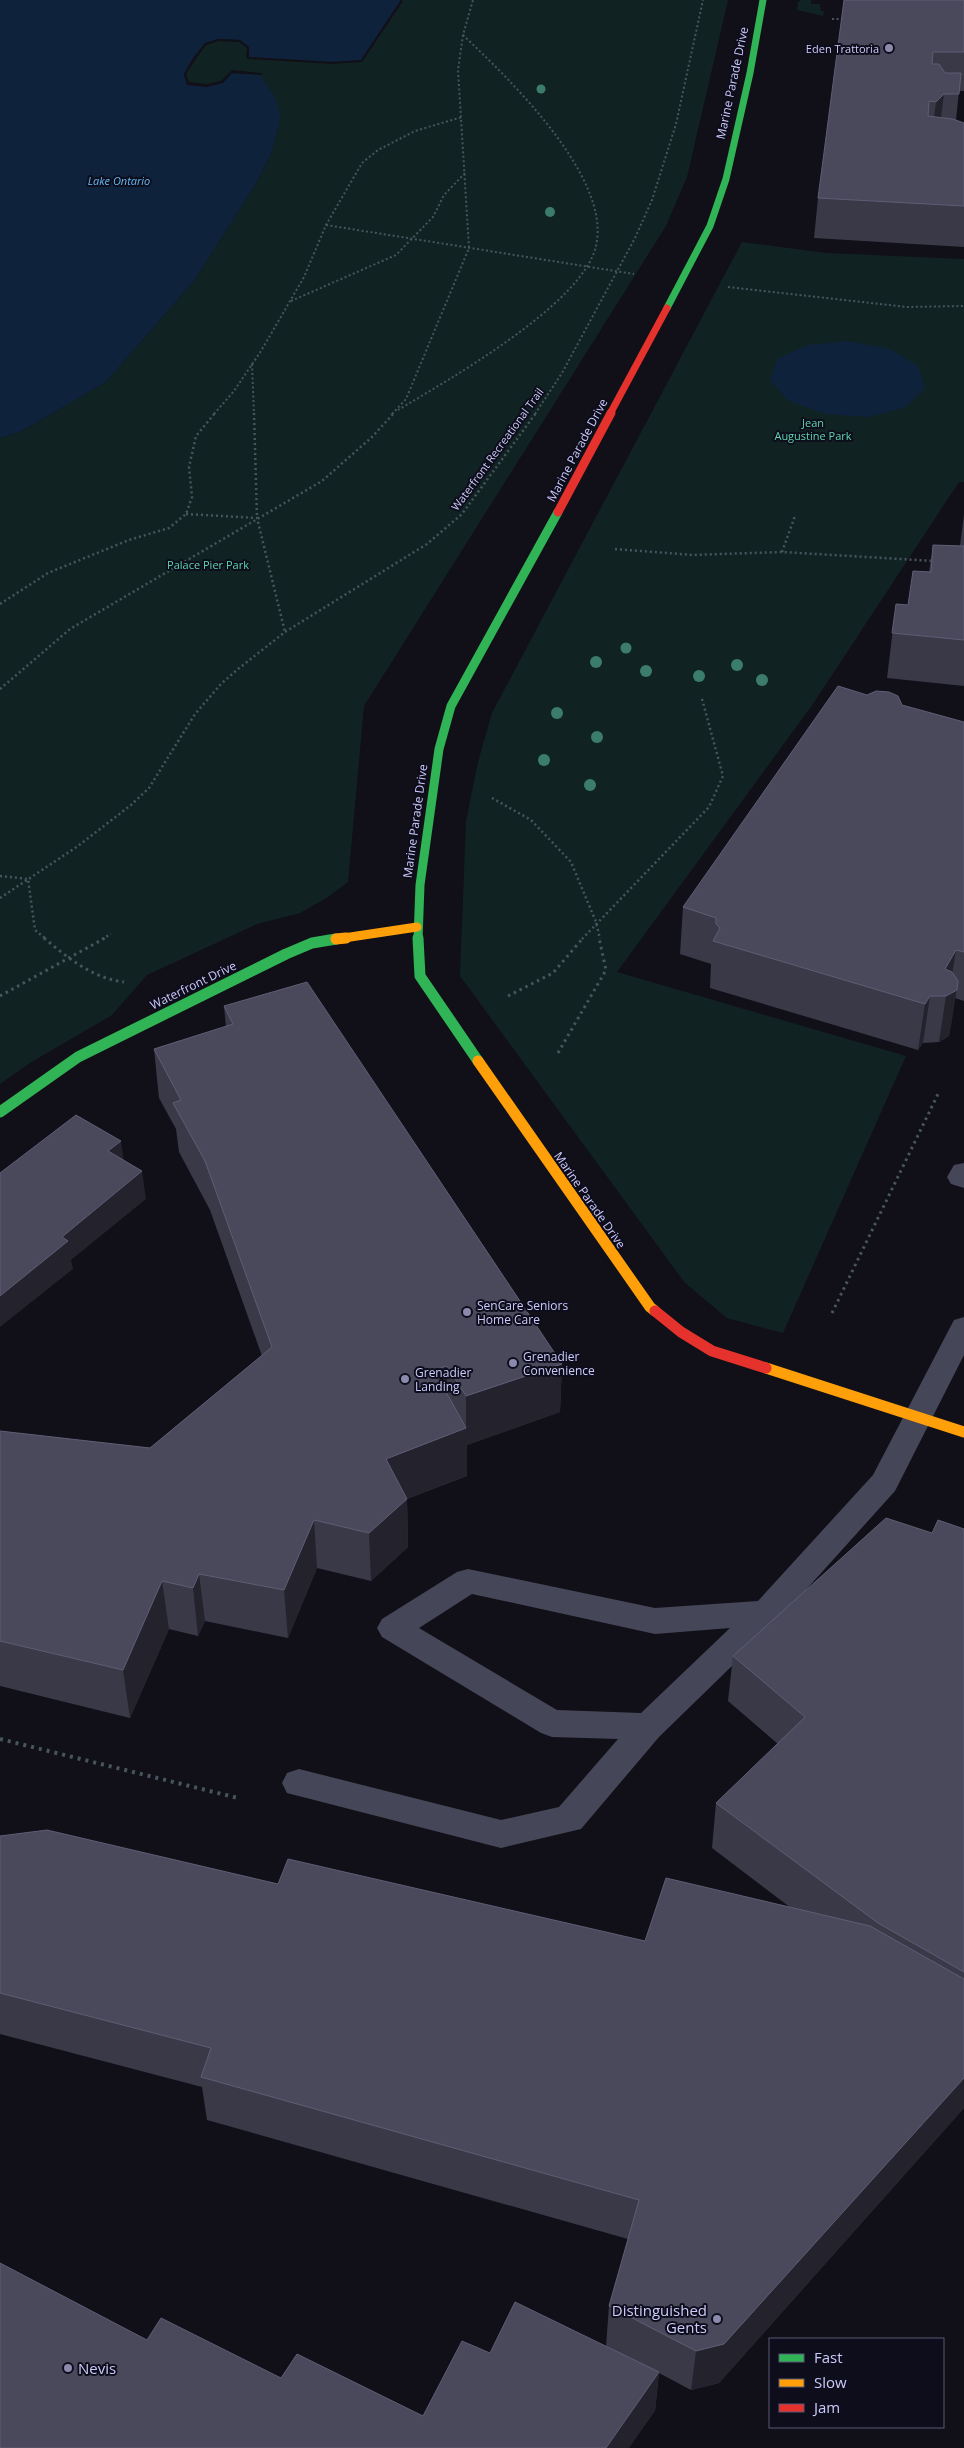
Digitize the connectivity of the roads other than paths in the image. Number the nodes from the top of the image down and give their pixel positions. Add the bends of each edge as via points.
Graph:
1 (763, 0) edge
2 (417, 927) junction
3 (0, 1112) edge
4 (964, 1172) edge
5 (964, 1179) edge
6 (964, 1327) edge
7 (917, 1416) junction
8 (964, 1432) edge
9 (766, 1613) junction
10 (648, 1727) junction
11 (300, 1783) dead end

1 - 2 street, Marine Parade Drive via 726,179 710,226 585,464 451,706 438,749
2 - 3 street, Waterfront Drive via 312,943 286,954 78,1057
2 - 7 street, Marine Parade Drive via 420,976 520,1125 650,1308 712,1351
4 - 5 lane via 961,1177
6 - 7 lane
7 - 8 street, Marine Parade Drive
7 - 9 lane via 884,1483
9 - 10 lane
9 - 10 lane via 655,1621 468,1581 393,1628 552,1723
10 - 11 lane via 569,1819 501,1834

